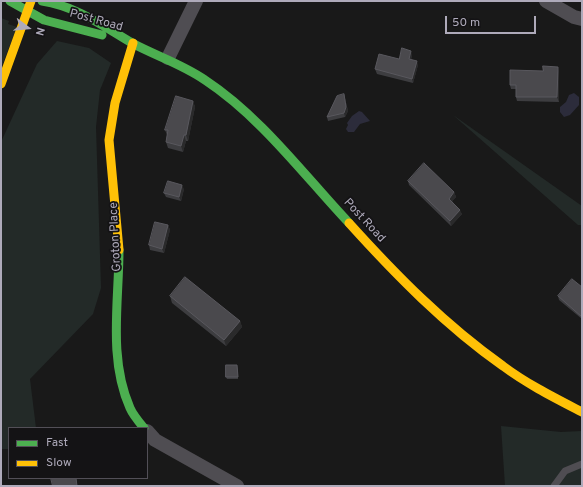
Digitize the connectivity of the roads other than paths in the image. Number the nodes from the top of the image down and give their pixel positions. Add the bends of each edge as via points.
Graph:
1 (10, 1) edge
2 (31, 1) edge
3 (42, 1) edge
4 (196, 1) edge
5 (546, 1) edge
6 (28, 12) junction
7 (582, 19) edge
8 (133, 43) junction
9 (168, 58) junction
10 (1, 84) edge
11 (582, 412) edge
12 (143, 427) edge
13 (148, 432) edge
14 (582, 464) edge
15 (237, 486) edge
16 (554, 486) edge

1 - 6 main road, Post Road
2 - 6 main road
3 - 8 main road, Post Road via 51,2 101,23
4 - 9 street
5 - 7 street
6 - 8 main road, Post Road via 44,20
6 - 10 main road
8 - 9 main road, Post Road
8 - 12 main road, Groton Place via 112,114 109,141 119,238 117,335 120,380 126,401
9 - 11 main road, Post Road via 206,80 247,113 399,277 456,332 488,358 523,381
13 - 15 street via 155,440
14 - 16 lane via 565,471

